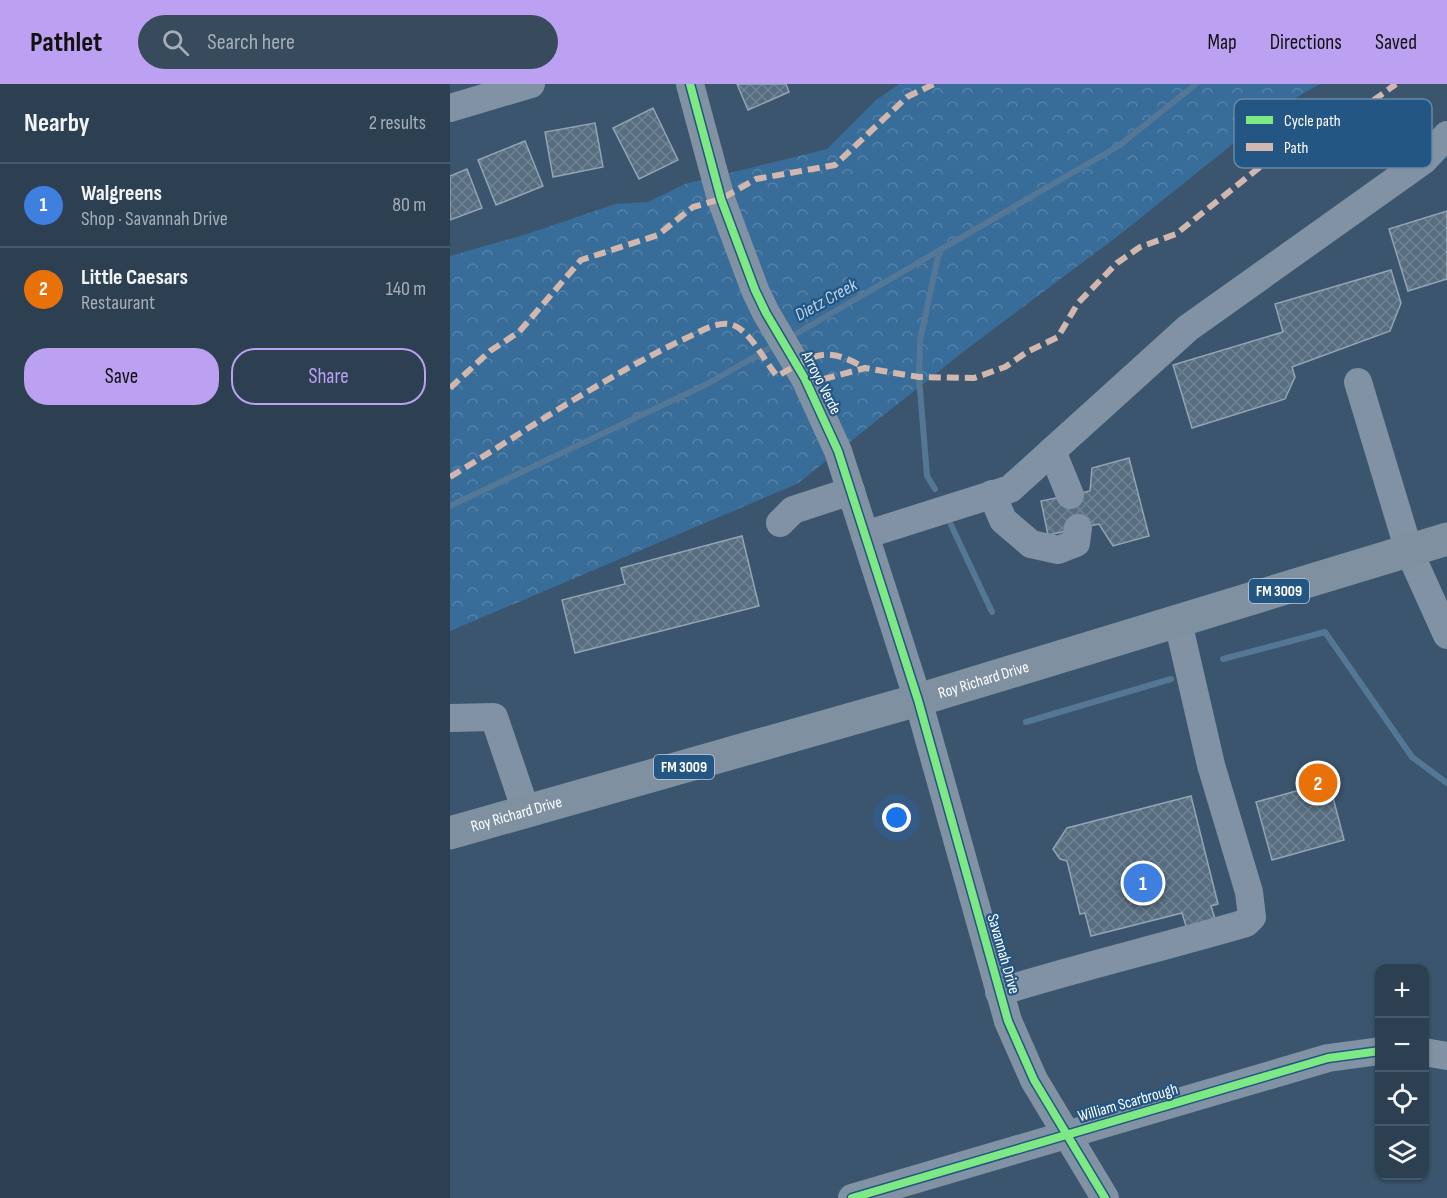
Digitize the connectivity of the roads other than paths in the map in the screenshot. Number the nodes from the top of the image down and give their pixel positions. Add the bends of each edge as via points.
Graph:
1 (531, 84) edge
2 (690, 84) edge
3 (450, 108) edge
4 (1447, 135) edge
5 (1432, 151) edge
6 (1413, 168) edge
7 (1358, 382) dead end
8 (1052, 451) junction
9 (851, 492) junction
10 (992, 494) junction
11 (1070, 495) dead end
12 (780, 523) dead end
13 (1078, 528) dead end
14 (865, 535) junction
15 (1447, 539) edge
16 (1409, 551) junction
17 (1178, 622) junction
18 (1447, 635) edge
19 (918, 700) junction
20 (450, 718) edge
21 (526, 811) junction
22 (450, 833) edge
23 (999, 992) junction
24 (1375, 1052) edge
25 (1429, 1053) edge
26 (1447, 1056) edge
27 (1067, 1135) junction
28 (852, 1198) edge
29 (1105, 1198) edge

1 - 3 street
2 - 9 street, Arroyo Verde via 721,200 766,313 805,379 838,452
4 - 5 street
6 - 8 street via 1188,328
7 - 16 street
8 - 10 street via 1010,489
8 - 11 street
9 - 12 street via 794,510
9 - 14 street, Arroyo Verde
10 - 13 street via 1003,520 1031,544 1058,550 1076,543
10 - 14 street
14 - 19 street, Arroyo Verde
15 - 16 main road, Roy Richard Drive / FM 3009
16 - 17 main road, Roy Richard Drive / FM 3009
16 - 18 street
17 - 19 main road, Roy Richard Drive / FM 3009
17 - 23 street via 1211,765 1249,892 1252,917 1246,924
19 - 21 main road, Roy Richard Drive / FM 3009
19 - 23 street, Savannah Drive
20 - 21 street via 494,717
21 - 22 main road, Roy Richard Drive / FM 3009
23 - 27 street, Savannah Drive via 1034,1080
24 - 27 street, William Scarbrough via 1328,1058
25 - 26 street
27 - 28 street, William Scarbrough
27 - 29 street, Savannah Drive

